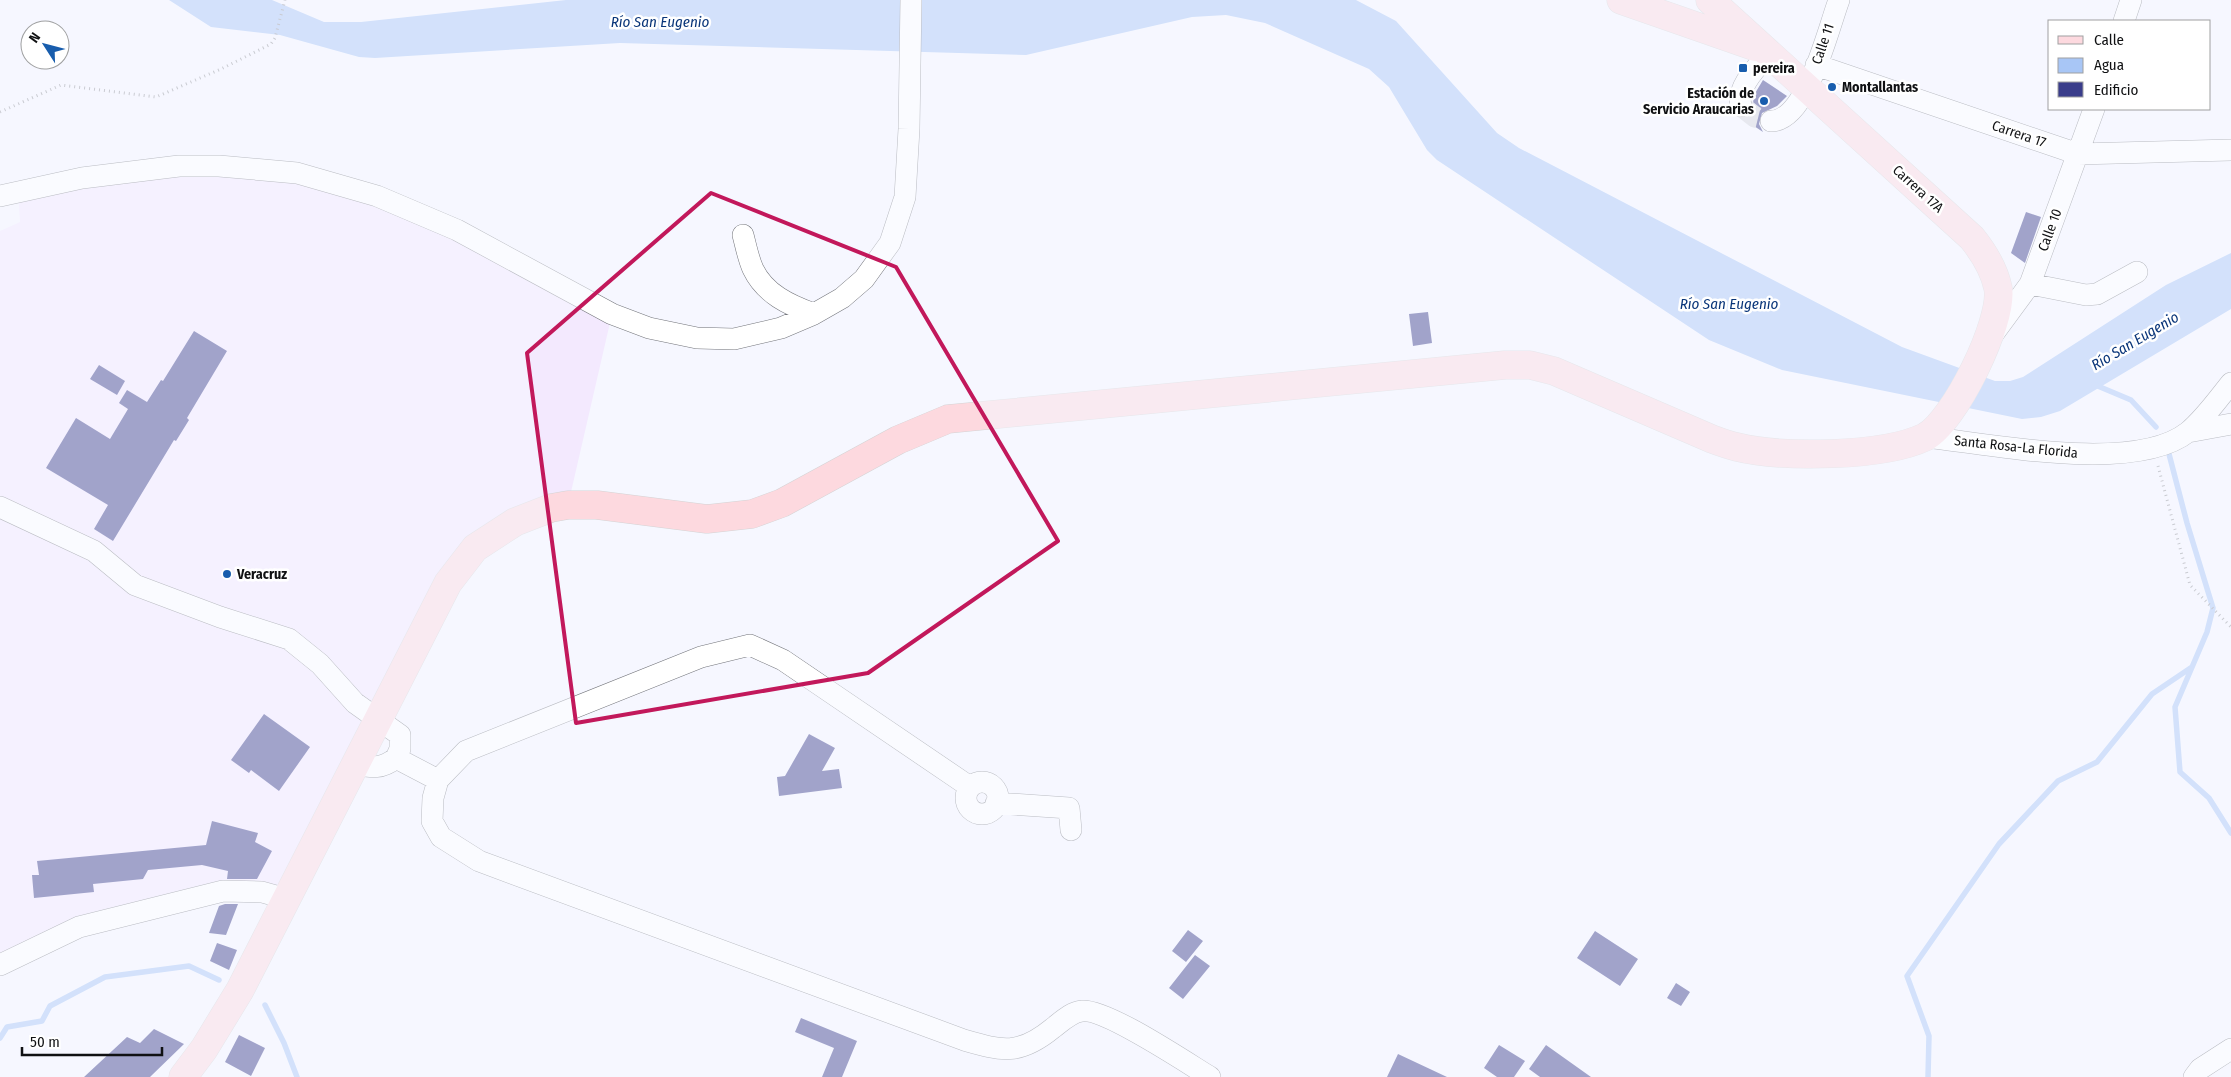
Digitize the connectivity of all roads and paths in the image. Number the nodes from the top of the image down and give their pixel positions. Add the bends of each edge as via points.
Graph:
1 (911, 0) edge
2 (1620, 0) edge
3 (1839, 0) edge
4 (2131, 0) edge
5 (285, 1) edge
6 (1716, 2) edge
7 (2124, 20) edge
8 (1770, 52) junction
9 (1812, 77) junction
10 (1741, 106) dead end
11 (2094, 110) edge
12 (0, 112) edge
13 (1771, 121) dead end
14 (2231, 150) edge
15 (2078, 154) junction
16 (0, 196) edge
17 (743, 235) dead end
18 (2137, 272) dead end
19 (2030, 284) junction
20 (814, 314) junction
21 (1984, 349) junction
22 (2231, 383) edge
23 (2231, 424) edge
24 (2188, 432) junction
25 (1926, 437) junction
26 (2153, 448) junction
27 (0, 507) edge
28 (2231, 627) edge
29 (378, 719) junction
30 (396, 758) junction
31 (355, 764) junction
32 (438, 780) junction
33 (1070, 830) dead end
34 (287, 899) junction
35 (0, 965) edge
36 (2229, 1049) edge
37 (190, 1075) edge
38 (1210, 1077) edge
39 (2194, 1077) edge

1 - 20 street via 905,197 890,243 864,279 842,298
2 - 8 main road
3 - 9 street, Calle 11
4 - 7 street
5 - 12 path via 271,44 156,97 61,86
6 - 8 main road, Carrera 17A
8 - 9 main road, Carrera 17A
8 - 10 street via 1745,85
9 - 13 street, Calle 11 via 1791,112 1778,121
9 - 15 street, Carrera 17
9 - 21 main road, Carrera 17A via 1972,238 1985,256 1994,273 1998,310
11 - 15 street, Calle 10
14 - 15 street, Carrera 17
15 - 19 street, Calle 10
16 - 20 street via 82,178 179,166 297,173 376,196 457,230 612,314 649,328 697,338 734,339 781,328
17 - 20 street via 753,269 772,294
18 - 19 street via 2097,294 2086,295
19 - 21 street, Calle 10
21 - 25 main road, Carrera 17A via 1948,417
22 - 24 street, Santa Rosa-La Florida
23 - 24 street
24 - 26 street, Santa Rosa-La Florida
25 - 26 street, Santa Rosa-La Florida via 2069,454
25 - 29 main road via 1850,452 1809,453 1737,447 1554,370 1530,364 948,419 898,440 782,503 752,514 707,519 597,505 568,505 515,522 475,548 452,577
26 - 28 path via 2190,585
27 - 29 street via 94,551 135,585 289,639 320,664 355,703
29 - 30 street via 400,735
29 - 31 main road
30 - 31 street via 381,767
30 - 32 street
31 - 34 main road
32 - 33 street via 466,751 701,657 750,645 782,660 970,787 982,782 993,786 998,797 996,803 1069,808
32 - 38 street via 432,822 441,837 479,861 964,1040 998,1050 1023,1047 1082,1011 1107,1017
34 - 35 street via 262,892 223,891 79,927
34 - 37 main road via 240,990
36 - 39 street

